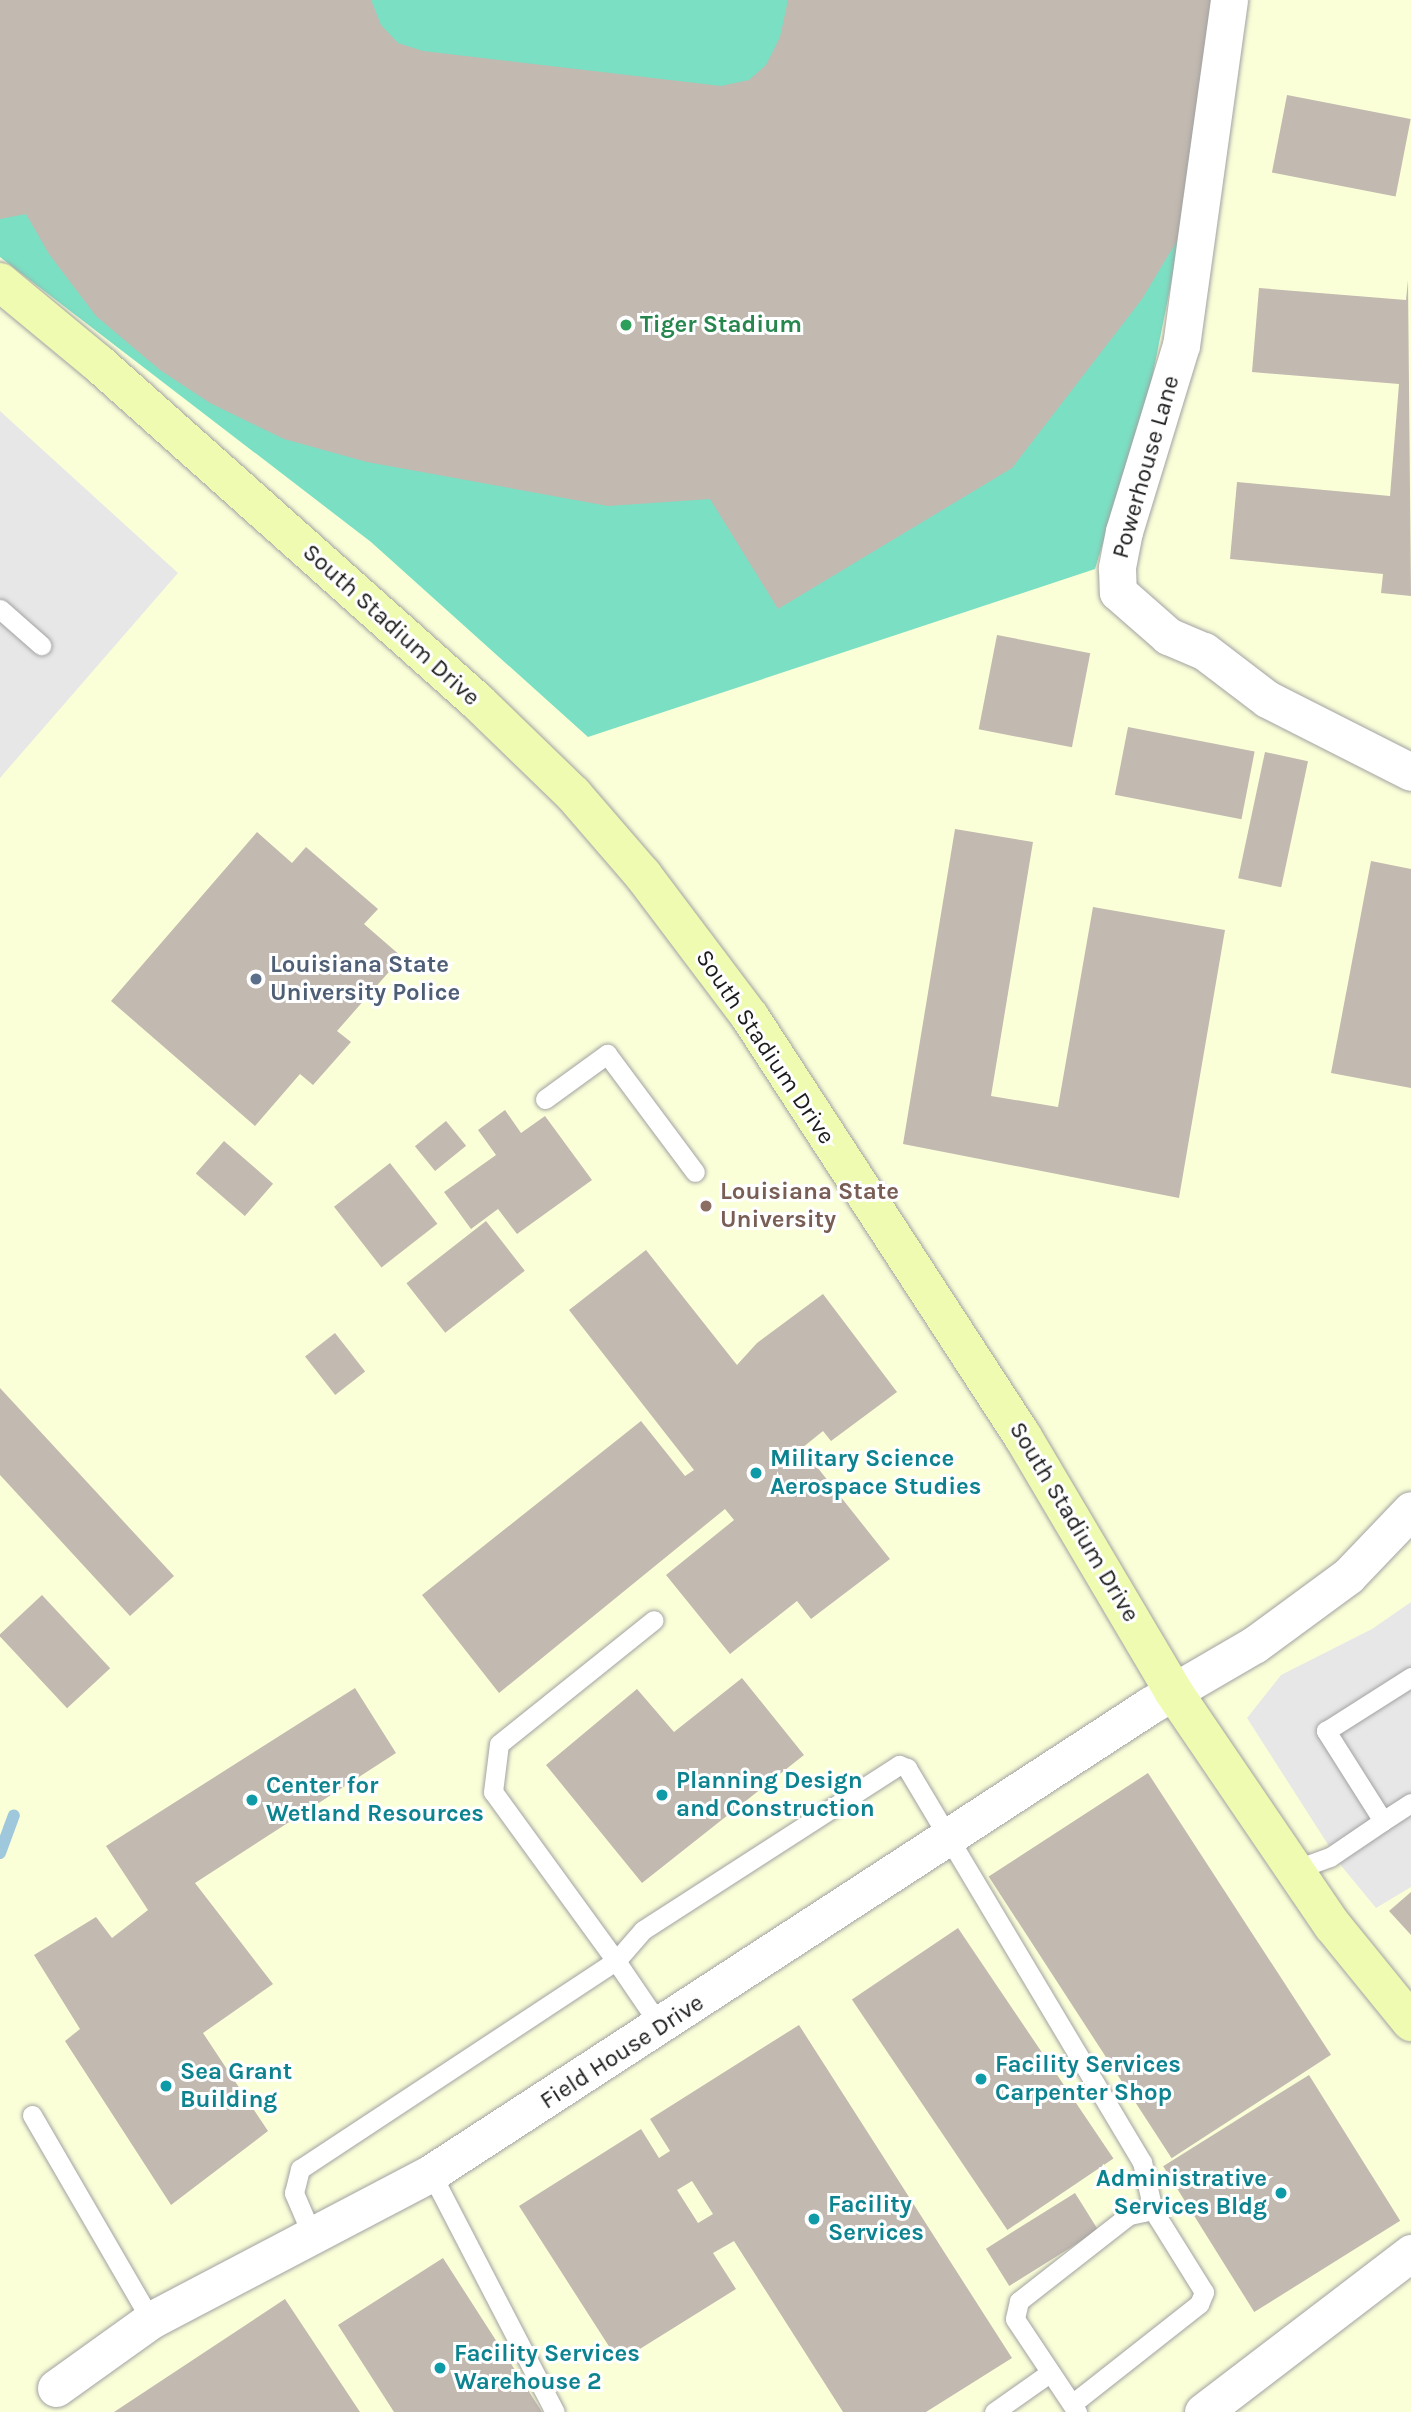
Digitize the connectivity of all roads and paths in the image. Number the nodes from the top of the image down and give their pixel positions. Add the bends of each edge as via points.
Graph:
1 (1229, 0) edge
2 (0, 282) edge
3 (0, 609) edge
4 (40, 645) dead end
5 (1411, 772) edge
6 (545, 1099) dead end
7 (695, 1172) dead end
8 (1411, 1510) edge
9 (654, 1620) dead end
10 (1411, 1677) edge
11 (1173, 1691) junction
12 (1411, 1803) edge
13 (1383, 1821) junction
14 (951, 1839) junction
15 (1294, 1870) junction
16 (617, 1961) junction
17 (1411, 2022) edge
18 (661, 2027) junction
19 (32, 2115) dead end
20 (431, 2173) junction
21 (1153, 2210) junction
22 (312, 2235) junction
23 (1411, 2253) edge
24 (151, 2320) junction
25 (1048, 2374) junction
26 (57, 2388) dead end
27 (1075, 2408) edge
28 (555, 2412) edge
29 (993, 2412) edge
30 (1203, 2412) edge

1 - 5 street, Powerhouse Lane via 1181,345 1124,531 1118,592 1168,636 1204,651 1267,699
2 - 11 street, South Stadium Drive via 98,363 478,702 573,794 643,875 750,1017 1023,1437
3 - 4 lane
6 - 7 lane via 607,1054
8 - 11 street, Field House Drive via 1348,1576 1254,1645
9 - 16 lane via 499,1744 493,1792
10 - 13 lane via 1326,1731
11 - 14 street, Field House Drive
11 - 15 street, South Stadium Drive
12 - 13 lane
13 - 15 lane via 1330,1857
14 - 16 lane via 907,1768 899,1765 643,1930
14 - 18 street, Field House Drive
14 - 21 lane via 1142,2162
15 - 17 street, South Stadium Drive
16 - 18 lane
16 - 22 lane via 300,2169 295,2193
18 - 20 street, Field House Drive
19 - 24 lane
20 - 22 street, Field House Drive
20 - 28 lane
21 - 25 lane via 1129,2215 1019,2301 1015,2319
21 - 27 lane via 1204,2292 1199,2304
22 - 24 street, Field House Drive
23 - 30 street
24 - 26 street, Field House Drive
25 - 27 lane
25 - 29 lane

